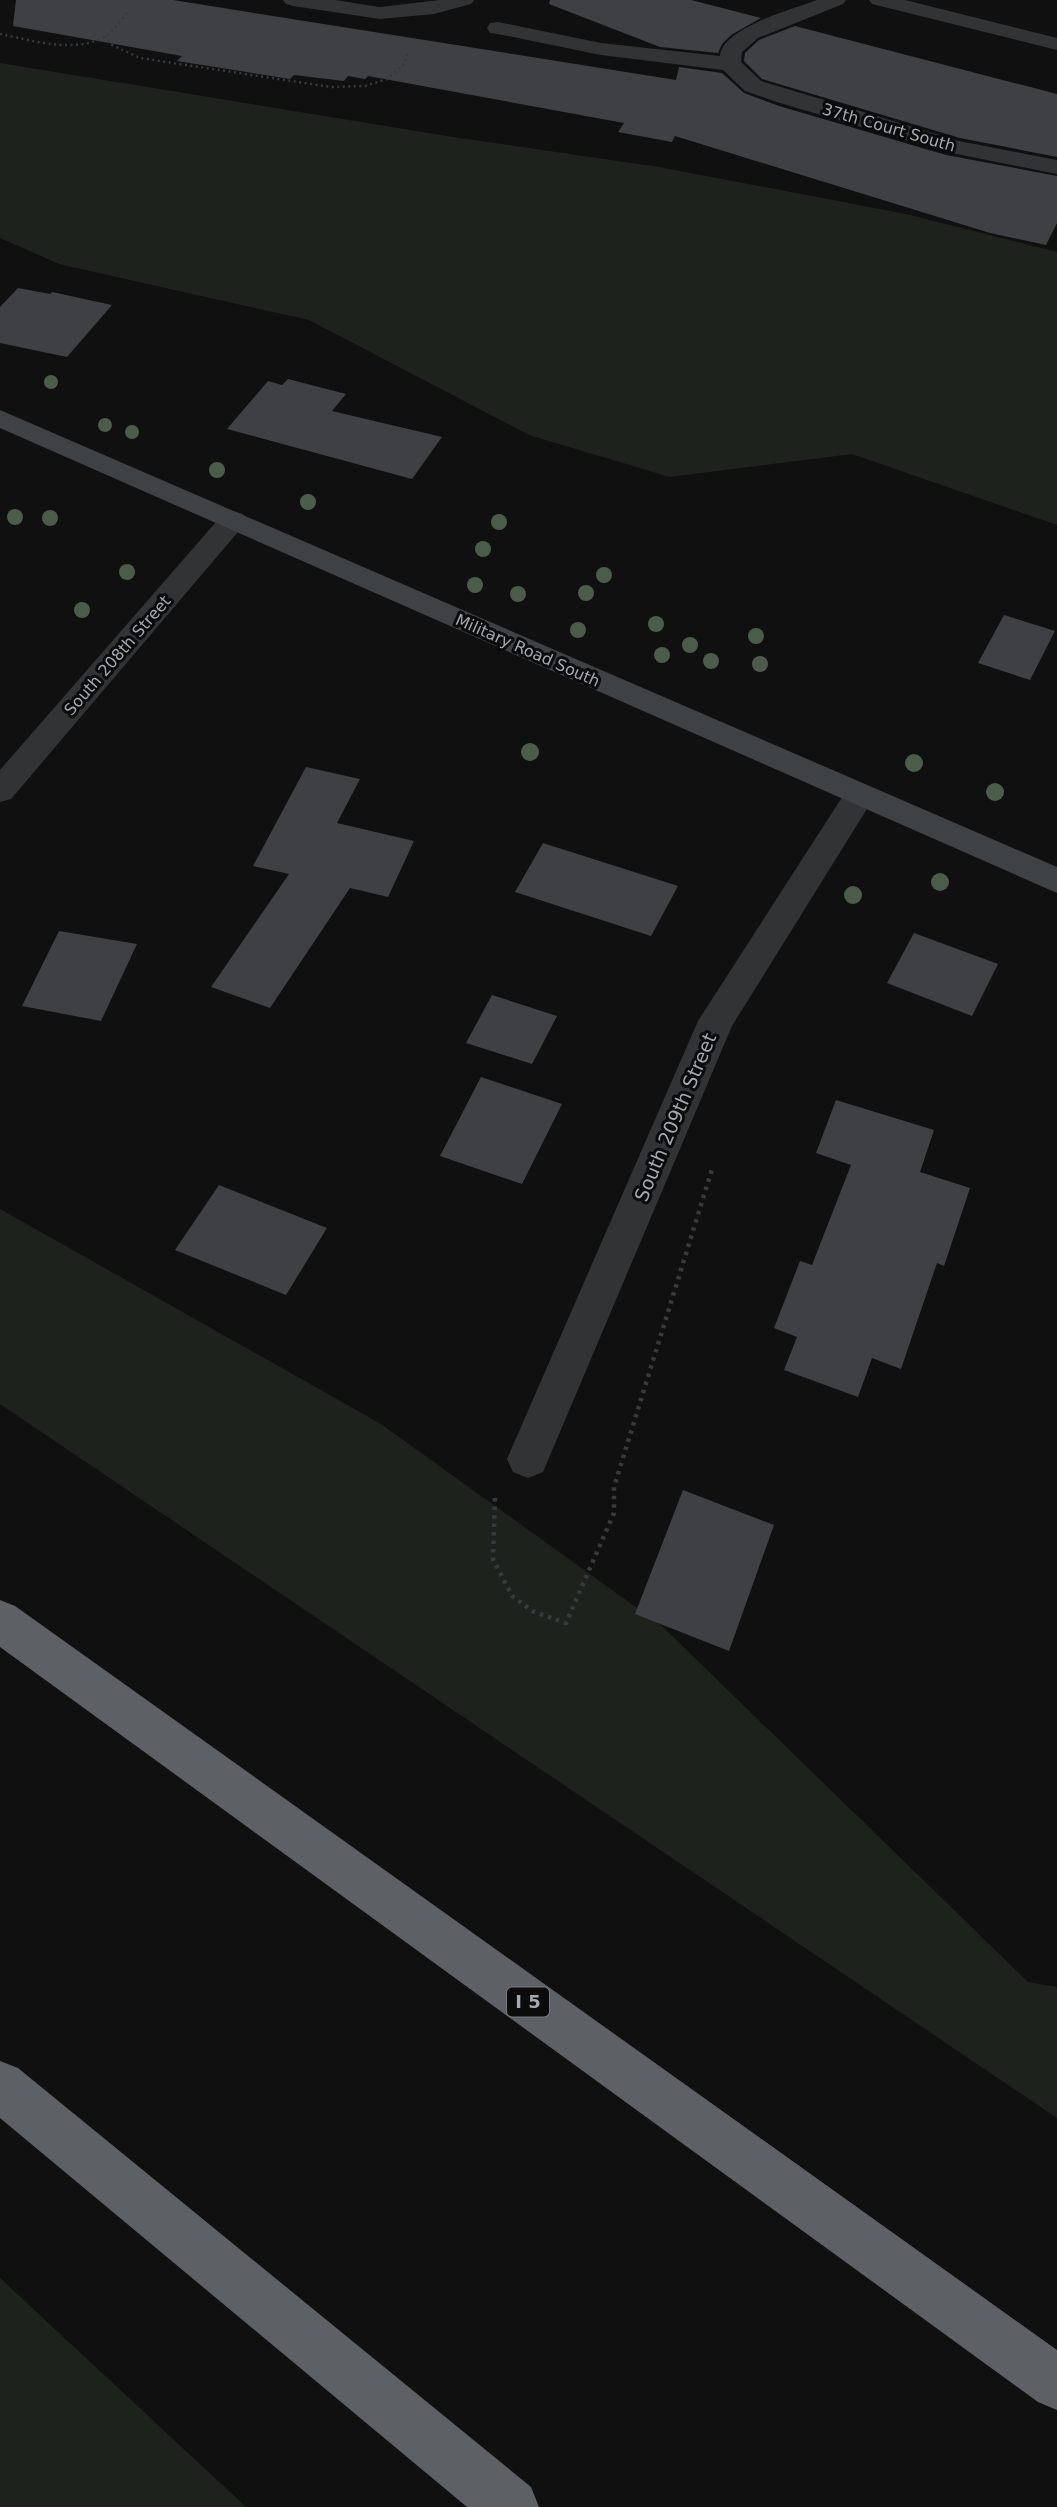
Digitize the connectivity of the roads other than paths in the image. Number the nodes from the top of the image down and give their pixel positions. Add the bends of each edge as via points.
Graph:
1 (293, 0) edge
2 (464, 0) edge
3 (836, 0) edge
4 (879, 0) edge
5 (498, 28) dead end
6 (1057, 44) edge
7 (730, 64) junction
8 (1057, 167) edge
9 (0, 418) edge
10 (233, 520) junction
11 (0, 791) edge
12 (859, 796) junction
13 (1057, 881) edge
14 (528, 1459) dead end
15 (0, 1621) edge
16 (0, 2085) edge
17 (1057, 2384) edge
18 (511, 2507) edge

1 - 2 street via 380,13
3 - 7 street via 750,33 732,50
4 - 6 street
5 - 7 street via 612,50
7 - 8 street, 37th Court South via 753,86 788,98 955,147
9 - 10 main road, Military Road South
10 - 11 street, South 208th Street
10 - 12 main road, Military Road South
12 - 13 main road, Military Road South
12 - 14 street, South 209th Street via 716,1021
15 - 17 highway, I 5
16 - 18 highway

